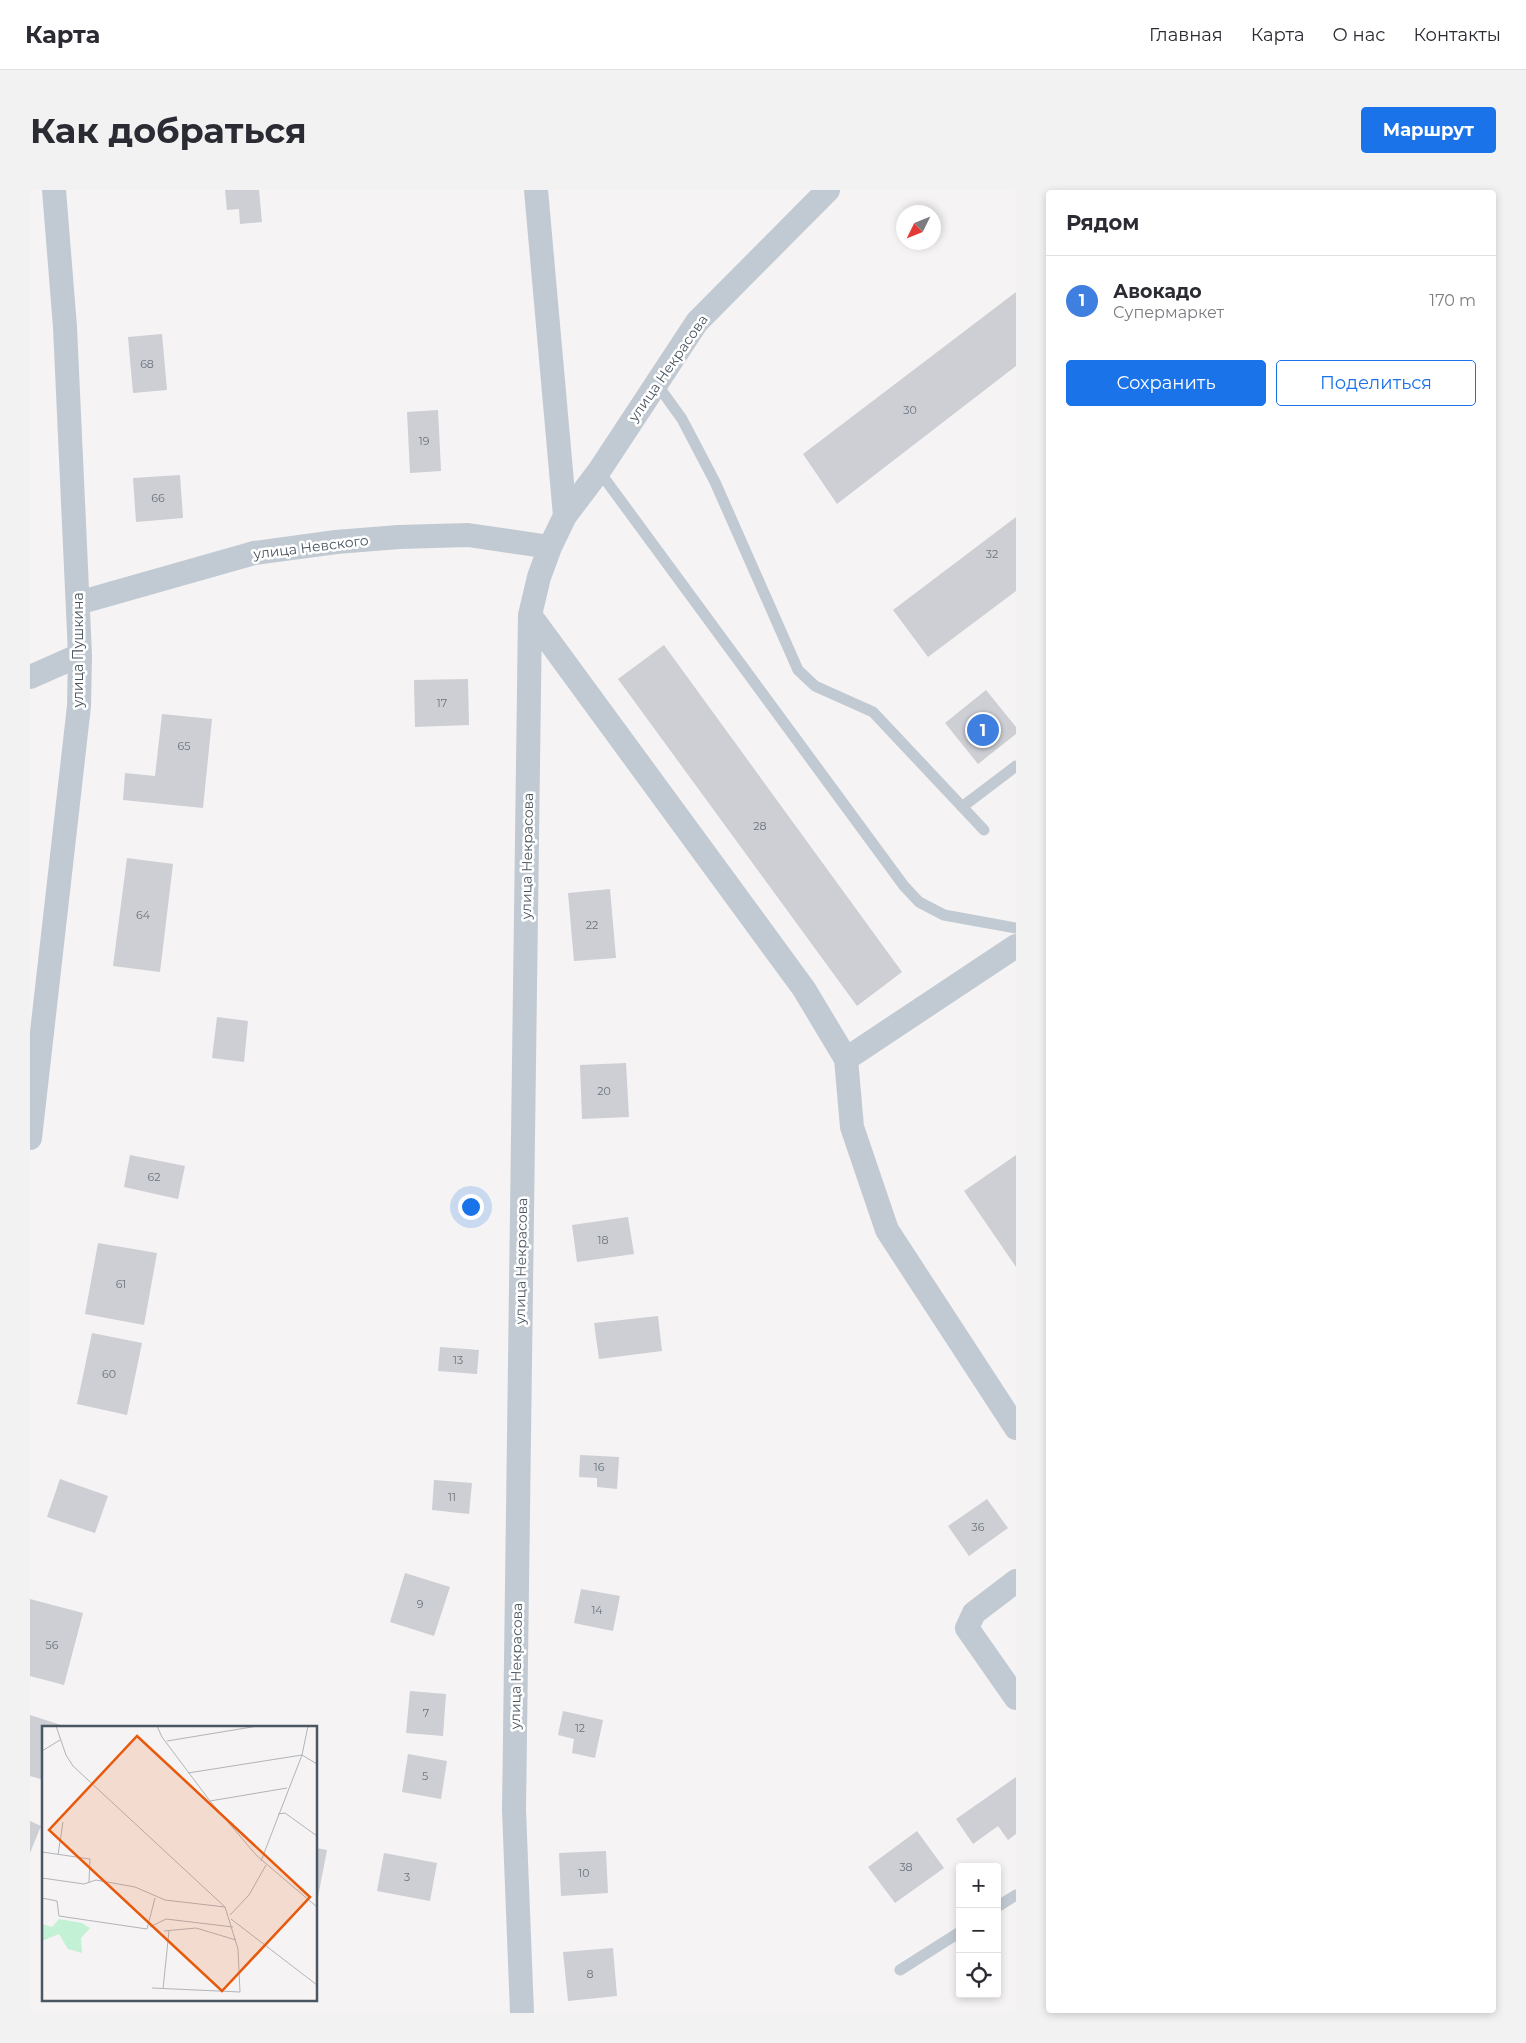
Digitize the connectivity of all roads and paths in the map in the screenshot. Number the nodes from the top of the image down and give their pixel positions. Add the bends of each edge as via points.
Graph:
1 (54, 190) edge
2 (536, 190) edge
3 (828, 190) edge
4 (656, 383) junction
5 (599, 471) junction
6 (565, 516) junction
7 (550, 547) junction
8 (78, 603) junction
9 (530, 615) junction
10 (80, 655) junction
11 (30, 676) edge
12 (1016, 766) edge
13 (962, 807) junction
14 (984, 830) dead end
15 (1016, 928) edge
16 (1016, 946) edge
17 (846, 1059) junction
18 (30, 1138) edge
19 (1016, 1428) edge
20 (1016, 1581) edge
21 (1016, 1698) edge
22 (1016, 1895) edge
23 (1001, 1904) edge
24 (956, 1935) edge
25 (900, 1970) dead end
26 (522, 2013) edge

1 - 8 street, улица Пушкина via 65,327
2 - 6 street
3 - 4 street, улица Некрасова via 697,322
4 - 5 street, улица Некрасова
4 - 13 lane via 682,419 715,482 798,670 815,686 873,712
5 - 6 street, улица Некрасова
5 - 15 lane via 904,886 919,902 944,915
6 - 7 street, улица Некрасова
7 - 8 street, улица Невского via 468,536 336,542 254,553
7 - 9 street, улица Некрасова
8 - 10 street, улица Пушкина
9 - 17 street via 804,989
9 - 26 street, улица Некрасова via 514,1810
10 - 11 street
10 - 18 street, улица Пушкина via 79,706
12 - 13 lane
13 - 14 lane
16 - 17 street
17 - 19 street via 852,1127 887,1230
20 - 21 street via 974,1613 966,1628
22 - 23 lane
24 - 25 lane

